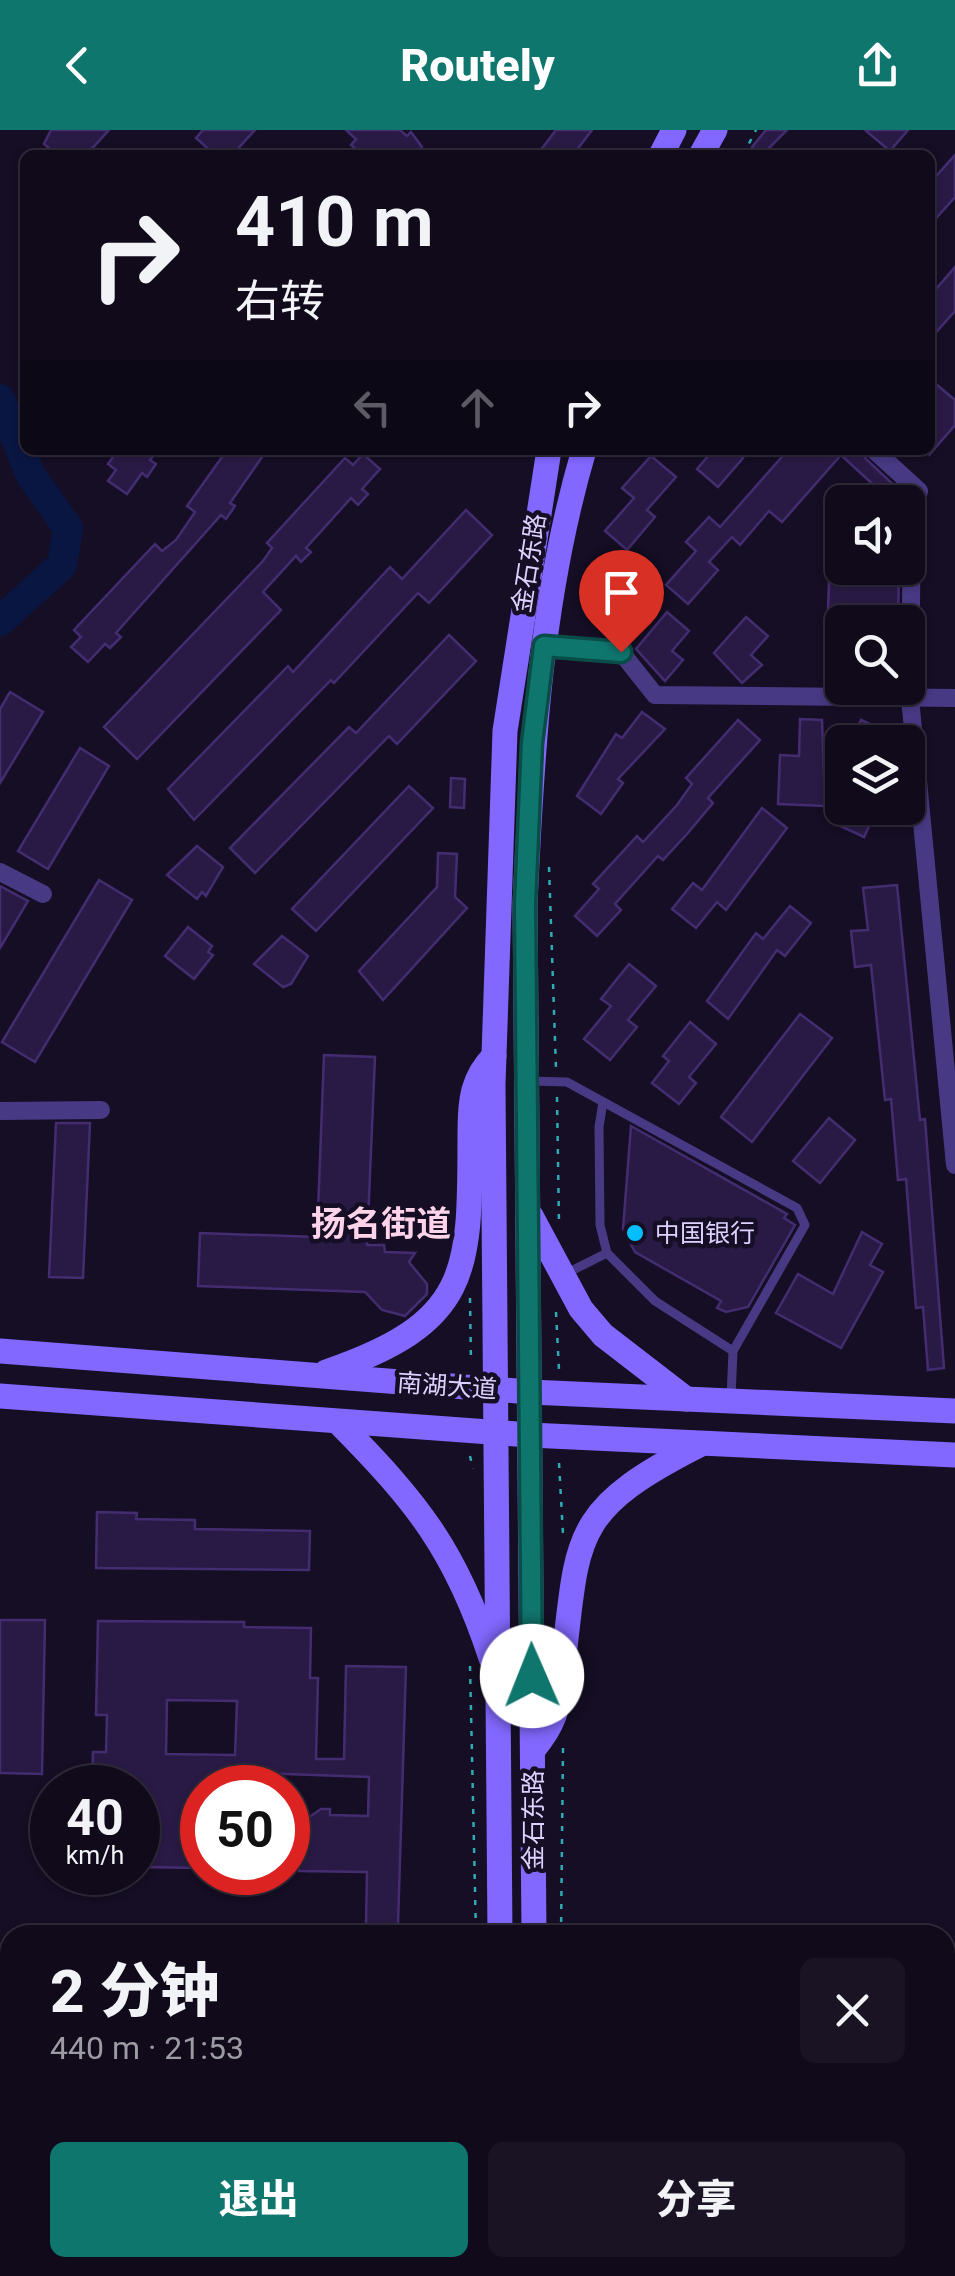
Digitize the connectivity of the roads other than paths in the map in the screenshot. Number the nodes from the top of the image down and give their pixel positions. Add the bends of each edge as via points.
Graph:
1 (548, 455) edge
2 (583, 455) edge
3 (879, 455) edge
4 (911, 605) edge
5 (544, 646) junction
6 (825, 697) edge
7 (925, 698) edge
8 (955, 698) edge
9 (911, 705) edge
10 (0, 872) edge
11 (43, 894) dead end
12 (494, 1056) junction
13 (527, 1081) junction
14 (603, 1102) junction
15 (101, 1110) dead end
16 (0, 1111) edge
17 (955, 1165) edge
18 (529, 1213) junction
19 (607, 1253) junction
20 (560, 1269) junction
21 (0, 1351) edge
22 (733, 1351) junction
23 (316, 1376) junction
24 (493, 1389) junction
25 (530, 1392) junction
26 (0, 1396) edge
27 (686, 1399) junction
28 (731, 1401) junction
29 (955, 1411) edge
30 (340, 1424) junction
31 (493, 1433) junction
32 (530, 1436) junction
33 (703, 1443) junction
34 (955, 1454) edge
35 (500, 1682) junction
36 (533, 1750) junction
37 (500, 1925) edge
38 (534, 1925) edge

1 - 12 main road, 金石东路 via 505,731
2 - 5 main road, 金石东路 via 548,597
3 - 4 street via 918,491
5 - 6 street via 621,652 656,695
5 - 13 main road, 金石东路 via 525,904
7 - 8 street
9 - 17 street
10 - 11 street
12 - 23 main road via 476,1073 470,1233 462,1271 442,1307 410,1335
12 - 24 main road, 金石东路
13 - 14 lane via 567,1082
13 - 18 main road, 金石东路
14 - 19 lane via 600,1224
14 - 22 lane via 797,1208 804,1225
15 - 16 street
18 - 20 main road
18 - 25 main road, 金石东路
19 - 20 lane
19 - 22 lane via 654,1301
20 - 27 main road via 603,1335
21 - 23 main road, 南湖大道
22 - 28 lane
23 - 24 main road, 南湖大道
24 - 25 main road, 南湖大道
24 - 31 main road, 金石东路
25 - 27 main road, 南湖大道
25 - 32 main road, 金石东路
26 - 30 main road, 南湖大道
27 - 28 main road, 南湖大道
28 - 29 main road, 南湖大道
30 - 31 main road, 南湖大道
30 - 35 main road via 436,1532 468,1591
31 - 32 main road, 南湖大道
31 - 35 main road, 金石东路
32 - 33 main road, 南湖大道
32 - 36 main road, 金石东路
33 - 34 main road, 南湖大道
33 - 36 main road via 617,1492 593,1520 570,1582 555,1724
35 - 37 main road, 金石东路
36 - 38 main road, 金石东路

